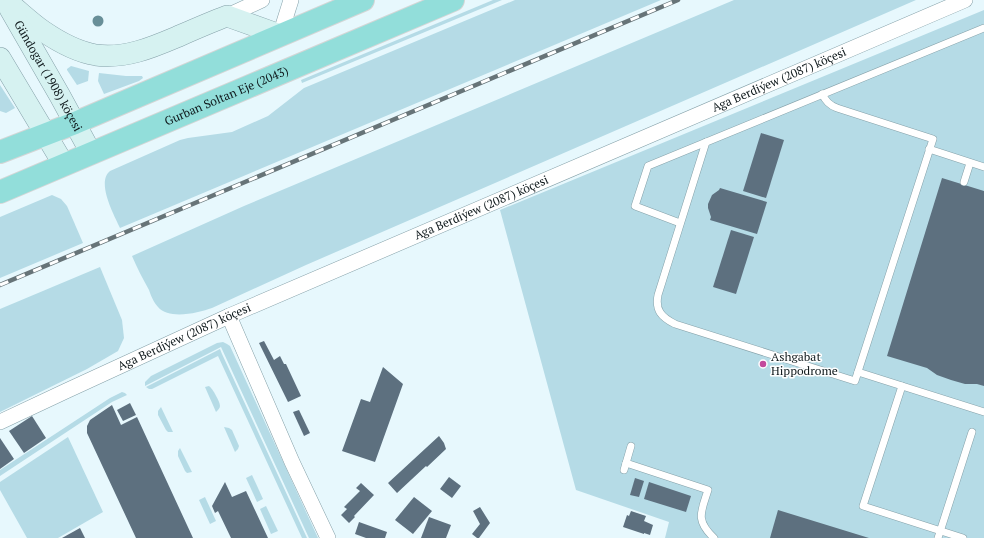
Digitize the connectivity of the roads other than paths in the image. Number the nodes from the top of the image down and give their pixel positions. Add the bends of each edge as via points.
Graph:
1 (5, 0) edge
2 (262, 0) edge
3 (291, 0) edge
4 (363, 0) edge
5 (453, 0) edge
6 (965, 0) edge
7 (227, 16) junction
8 (984, 28) edge
9 (280, 35) junction
10 (0, 58) edge
11 (822, 94) junction
12 (75, 122) junction
13 (45, 134) junction
14 (706, 142) junction
15 (930, 150) junction
16 (0, 152) edge
17 (91, 153) junction
18 (970, 163) junction
19 (64, 165) junction
20 (984, 167) edge
21 (964, 182) dead end
22 (0, 192) edge
23 (680, 223) junction
24 (229, 316) junction
25 (858, 372) junction
26 (902, 386) junction
27 (984, 412) edge
28 (0, 422) edge
29 (972, 432) dead end
30 (632, 446) dead end
31 (939, 534) edge
32 (328, 538) edge
33 (714, 538) edge
34 (963, 538) edge

1 - 7 main road via 44,31 64,43 96,55 121,55 143,50
1 - 12 main road, Gündogar (1908) köçesi
2 - 7 street
3 - 9 street
4 - 9 highway
5 - 17 highway, Gurban Soltan Eje (2043)
6 - 24 street, Aga Berdiýew (2087) köçesi
7 - 9 main road
8 - 11 lane
9 - 12 highway
10 - 13 main road
11 - 14 lane
11 - 15 lane via 830,105 837,108 933,139
12 - 13 highway
12 - 17 main road, Gündogar (1908) köçesi
13 - 16 highway
13 - 19 main road
14 - 23 lane
14 - 23 lane via 648,166 635,206
15 - 18 lane
15 - 25 lane
17 - 19 highway, Gurban Soltan Eje (2043)
18 - 20 lane
18 - 21 lane
19 - 22 highway, Gurban Soltan Eje (2043)
23 - 25 lane via 656,302 662,315 675,324 855,381
24 - 28 street, Aga Berdiýew (2087) köçesi
24 - 32 street
25 - 26 lane
26 - 27 lane
26 - 31 lane via 863,506
29 - 31 lane
30 - 33 lane via 625,466 708,490 701,519 706,530
31 - 34 lane

